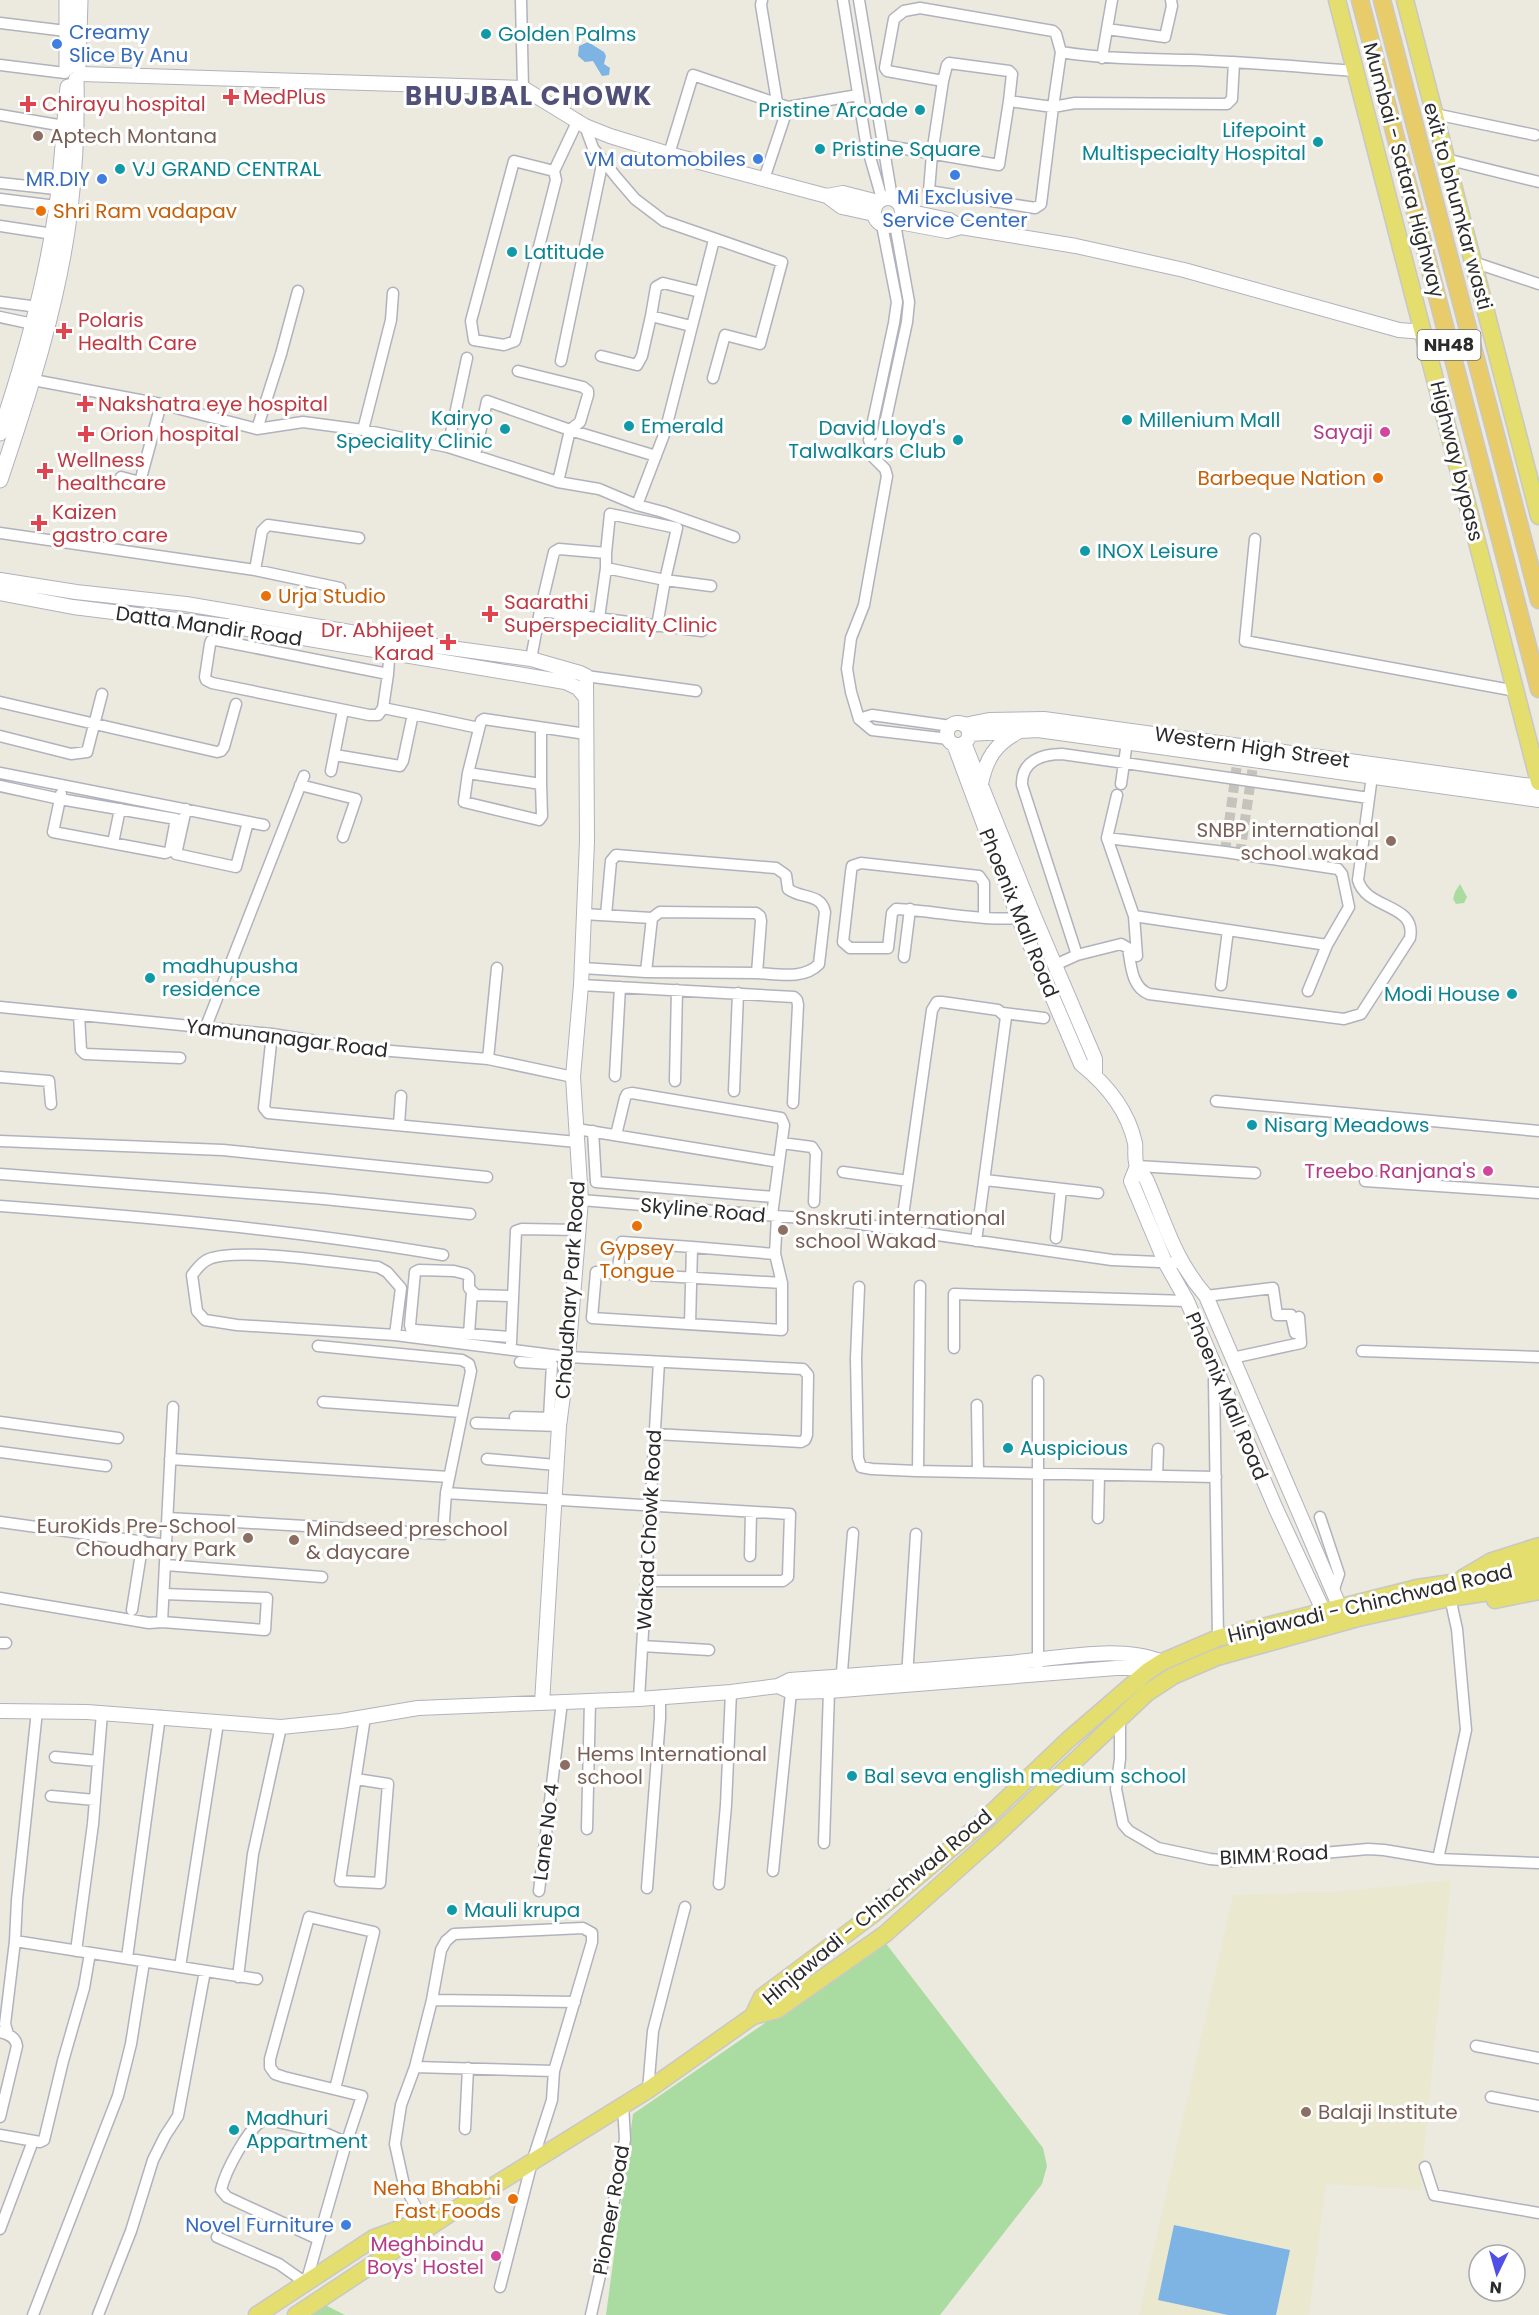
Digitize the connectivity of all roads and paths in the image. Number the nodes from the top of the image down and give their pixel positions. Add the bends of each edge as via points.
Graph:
1 (67, 0) edge
2 (80, 0) edge
3 (521, 0) edge
4 (762, 0) edge
5 (843, 0) edge
6 (859, 0) edge
7 (1112, 0) edge
8 (1171, 0) edge
9 (1337, 0) edge
10 (1359, 0) edge
11 (1382, 0) edge
12 (1405, 0) edge
13 (0, 23) edge
14 (1107, 29) junction
15 (66, 31) junction
16 (1061, 52) junction
17 (1102, 58) junction
18 (1234, 62) junction
19 (0, 65) edge
20 (1356, 71) junction
21 (73, 74) junction
22 (943, 81) junction
23 (523, 88) junction
24 (858, 95) junction
25 (1009, 101) junction
26 (777, 102) junction
27 (788, 107) junction
28 (1053, 107) junction
29 (1435, 114) junction
30 (0, 115) edge
31 (581, 123) junction
32 (64, 126) junction
33 (1535, 135) dead end
34 (882, 145) junction
35 (669, 154) junction
36 (932, 154) junction
37 (1446, 159) junction
38 (603, 160) junction
39 (554, 171) junction
40 (764, 179) junction
41 (1539, 182) edge
42 (0, 183) edge
43 (38, 187) junction
44 (65, 190) junction
45 (0, 199) edge
46 (36, 203) junction
47 (64, 207) junction
48 (888, 212) junction
49 (0, 226) edge
50 (53, 234) junction
51 (714, 240) junction
52 (1473, 262) junction
53 (1539, 284) edge
54 (298, 291) dead end
55 (700, 292) junction
56 (393, 293) dead end
57 (0, 302) edge
58 (38, 307) junction
59 (651, 316) junction
60 (0, 317) edge
61 (33, 324) junction
62 (691, 326) junction
63 (1424, 332) junction
64 (601, 356) dead end
65 (467, 358) dead end
66 (561, 361) dead end
67 (518, 370) dead end
68 (25, 378) junction
69 (713, 378) dead end
70 (161, 404) junction
71 (11, 408) edge
72 (257, 429) junction
73 (363, 430) junction
74 (570, 430) junction
75 (0, 434) edge
76 (448, 447) junction
77 (475, 455) junction
78 (656, 456) junction
79 (1533, 471) edge
80 (121, 477) dead end
81 (0, 480) edge
82 (558, 482) junction
83 (637, 505) junction
84 (1539, 516) edge
85 (0, 533) edge
86 (734, 537) dead end
87 (359, 538) dead end
88 (1255, 539) dead end
89 (606, 553) junction
90 (606, 568) junction
91 (255, 570) junction
92 (0, 580) edge
93 (665, 580) junction
94 (711, 586) dead end
95 (340, 588) dead end
96 (0, 592) edge
97 (1539, 600) edge
98 (540, 611) junction
99 (599, 618) junction
100 (657, 626) junction
101 (702, 631) dead end
102 (390, 646) junction
103 (531, 659) junction
104 (388, 674) junction
105 (586, 676) junction
106 (1539, 689) edge
107 (696, 690) dead end
108 (1516, 691) junction
109 (102, 694) dead end
110 (586, 698) junction
111 (0, 702) edge
112 (236, 704) dead end
113 (383, 708) junction
114 (343, 710) junction
115 (413, 714) junction
116 (95, 724) junction
117 (479, 728) junction
118 (541, 729) junction
119 (1023, 730) junction
120 (586, 734) junction
121 (959, 735) junction
122 (0, 736) edge
123 (1149, 739) junction
124 (1127, 742) junction
125 (1248, 753) junction
126 (335, 754) junction
127 (1125, 763) junction
128 (331, 771) dead end
129 (468, 772) junction
130 (0, 773) edge
131 (1372, 776) junction
132 (1445, 781) junction
133 (1539, 782) edge
134 (541, 784) junction
135 (981, 784) junction
136 (1121, 784) dead end
137 (63, 785) junction
138 (0, 786) edge
139 (1539, 787) edge
140 (1117, 795) dead end
141 (1369, 798) junction
142 (60, 799) junction
143 (1539, 800) edge
144 (120, 809) junction
145 (186, 809) junction
146 (248, 822) junction
147 (264, 825) dead end
148 (343, 837) dead end
149 (1107, 838) junction
150 (113, 843) junction
151 (998, 843) junction
152 (910, 909) junction
153 (583, 914) junction
154 (606, 915) junction
155 (984, 916) junction
156 (1034, 916) junction
157 (1134, 916) junction
158 (652, 918) junction
159 (1019, 919) junction
160 (1228, 930) junction
161 (1327, 945) junction
162 (1077, 955) junction
163 (1137, 956) dead end
164 (904, 957) dead end
165 (1055, 965) junction
166 (497, 968) dead end
167 (582, 968) junction
168 (646, 972) junction
169 (757, 973) junction
170 (580, 984) junction
171 (1221, 985) dead end
172 (620, 987) junction
173 (677, 990) junction
174 (1308, 991) dead end
175 (738, 993) junction
176 (0, 1007) edge
177 (1004, 1013) junction
178 (79, 1015) junction
179 (1044, 1018) dead end
180 (205, 1029) junction
181 (272, 1034) junction
182 (180, 1058) dead end
183 (488, 1059) junction
184 (615, 1076) dead end
185 (1095, 1076) junction
186 (0, 1077) edge
187 (573, 1077) junction
188 (675, 1081) dead end
189 (734, 1091) dead end
190 (401, 1096) dead end
191 (1216, 1101) dead end
192 (793, 1103) dead end
193 (51, 1104) dead end
194 (399, 1125) junction
195 (593, 1131) junction
196 (1539, 1131) edge
197 (616, 1135) junction
198 (577, 1136) junction
199 (0, 1141) edge
200 (782, 1143) junction
201 (779, 1162) junction
202 (1137, 1166) junction
203 (843, 1172) dead end
204 (1255, 1173) dead end
205 (0, 1174) edge
206 (487, 1177) dead end
207 (985, 1180) junction
208 (908, 1181) junction
209 (1365, 1181) dead end
210 (1060, 1188) junction
211 (1098, 1193) dead end
212 (1539, 1193) edge
213 (774, 1197) junction
214 (581, 1200) junction
215 (814, 1202) dead end
216 (0, 1206) edge
217 (470, 1214) dead end
218 (775, 1216) junction
219 (578, 1230) junction
220 (901, 1230) junction
221 (1056, 1238) dead end
222 (976, 1240) junction
223 (692, 1247) junction
224 (775, 1254) junction
225 (443, 1255) dead end
226 (1166, 1262) junction
227 (1185, 1268) junction
228 (575, 1270) junction
229 (596, 1272) junction
230 (617, 1273) junction
231 (690, 1277) junction
232 (782, 1283) junction
233 (920, 1286) dead end
234 (859, 1287) dead end
235 (472, 1292) junction
236 (512, 1296) junction
237 (1206, 1296) junction
238 (1186, 1301) junction
239 (1299, 1317) dead end
240 (690, 1324) junction
241 (1295, 1333) dead end
242 (469, 1334) junction
243 (395, 1335) junction
244 (511, 1337) junction
245 (318, 1346) dead end
246 (954, 1348) dead end
247 (511, 1350) junction
248 (1362, 1352) dead end
249 (568, 1357) junction
250 (1539, 1357) edge
251 (1232, 1358) junction
252 (520, 1362) dead end
253 (659, 1362) junction
254 (1216, 1370) junction
255 (1038, 1382) dead end
256 (322, 1402) dead end
257 (977, 1405) dead end
258 (173, 1407) dead end
259 (462, 1412) junction
260 (515, 1417) dead end
261 (556, 1420) junction
262 (0, 1422) edge
263 (476, 1423) dead end
264 (655, 1434) junction
265 (118, 1438) dead end
266 (1158, 1449) dead end
267 (0, 1452) edge
268 (171, 1459) junction
269 (487, 1459) dead end
270 (556, 1465) junction
271 (106, 1466) dead end
272 (918, 1471) junction
273 (978, 1473) junction
274 (1039, 1474) junction
275 (1099, 1475) junction
276 (1157, 1476) junction
277 (1216, 1477) junction
278 (449, 1478) junction
279 (446, 1493) junction
280 (554, 1500) junction
281 (651, 1506) junction
282 (751, 1512) junction
283 (1320, 1517) dead end
284 (168, 1518) junction
285 (1098, 1518) dead end
286 (0, 1522) edge
287 (853, 1533) dead end
288 (916, 1534) dead end
289 (143, 1542) junction
290 (167, 1545) junction
291 (1539, 1546) edge
292 (750, 1556) dead end
293 (1539, 1562) edge
294 (166, 1565) junction
295 (322, 1577) dead end
296 (1539, 1577) edge
297 (646, 1581) junction
298 (1452, 1588) junction
299 (1539, 1591) edge
300 (1333, 1592) junction
301 (164, 1594) junction
302 (1468, 1596) junction
303 (0, 1598) edge
304 (132, 1610) dead end
305 (1333, 1617) junction
306 (162, 1622) junction
307 (1218, 1638) junction
308 (642, 1646) junction
309 (709, 1650) dead end
310 (1155, 1666) junction
311 (1038, 1667) junction
312 (907, 1672) junction
313 (837, 1686) junction
314 (906, 1686) junction
315 (785, 1689) junction
316 (731, 1692) junction
317 (660, 1696) junction
318 (639, 1699) junction
319 (590, 1701) junction
320 (562, 1702) junction
321 (542, 1703) junction
322 (0, 1711) edge
323 (37, 1711) junction
324 (102, 1713) junction
325 (160, 1716) junction
326 (365, 1717) junction
327 (1120, 1720) junction
328 (218, 1723) junction
329 (281, 1726) junction
330 (55, 1757) dead end
331 (98, 1761) junction
332 (356, 1779) junction
333 (51, 1796) dead end
334 (95, 1800) junction
335 (587, 1829) dead end
336 (824, 1843) dead end
337 (1438, 1859) junction
338 (1539, 1863) edge
339 (773, 1871) dead end
340 (719, 1884) dead end
341 (647, 1888) dead end
342 (539, 1891) dead end
343 (685, 1907) dead end
344 (15, 1941) junction
345 (76, 1951) junction
346 (90, 1953) junction
347 (127, 1958) junction
348 (144, 1962) junction
349 (180, 1967) junction
350 (206, 1971) junction
351 (238, 1977) junction
352 (257, 1979) dead end
353 (775, 1987) junction
354 (432, 2000) junction
355 (575, 2002) junction
356 (788, 2003) junction
357 (753, 2016) junction
358 (4, 2033) edge
359 (1476, 2046) dead end
360 (1539, 2058) edge
361 (415, 2067) junction
362 (468, 2068) junction
363 (554, 2071) junction
364 (335, 2089) junction
365 (648, 2090) junction
366 (1491, 2097) dead end
367 (623, 2105) junction
368 (1539, 2106) edge
369 (0, 2117) edge
370 (465, 2129) dead end
371 (0, 2135) edge
372 (33, 2141) junction
373 (345, 2147) junction
374 (532, 2162) junction
375 (1425, 2167) dead end
376 (461, 2206) junction
377 (1539, 2213) edge
378 (423, 2220) junction
379 (0, 2229) edge
380 (217, 2237) dead end
381 (318, 2239) junction
382 (306, 2283) junction
383 (500, 2288) dead end
384 (33, 2315) edge
385 (98, 2315) edge
386 (257, 2315) edge
387 (296, 2315) edge
388 (591, 2315) edge

1 - 15 main road
2 - 21 main road
3 - 23 street
4 - 26 street
5 - 24 street
6 - 34 street
7 - 14 street
8 - 14 street via 1166,37
9 - 20 main road, Highway bypass
10 - 106 highway, Mumbai - Satara Highway / NH48
11 - 97 highway, Mumbai - Satara Highway / NH48
12 - 29 main road, exit to bhumkar wasti
13 - 15 street
14 - 17 street
15 - 21 main road
16 - 17 street
16 - 22 street via 1053,31 920,8 904,11 891,24 885,69
16 - 28 street
17 - 18 street
18 - 20 street
18 - 28 street via 1232,99 1227,104 1074,103
19 - 21 street
20 - 63 main road, Highway bypass
21 - 23 street
21 - 32 main road
21 - 44 main road via 77,116
22 - 25 street via 949,63 1009,71
22 - 36 street
23 - 31 street
24 - 27 street
24 - 48 street via 866,143
25 - 28 street
25 - 36 street via 999,165
26 - 27 street
26 - 35 street via 693,75
27 - 40 street
28 - 36 street via 1038,207 931,192 928,188
29 - 33 street
29 - 37 main road, exit to bhumkar wasti
30 - 32 street
31 - 35 street
31 - 38 street via 592,148
31 - 39 street
32 - 44 main road
34 - 36 street
34 - 48 street
35 - 40 street
37 - 41 street
37 - 52 main road, exit to bhumkar wasti
38 - 51 street via 635,199 664,222
38 - 66 street
39 - 39 street via 556,180 515,341 504,345 474,340 471,321 514,161
40 - 48 street via 827,196 843,193
42 - 43 street
43 - 44 street
43 - 46 street
44 - 47 main road
45 - 46 street
46 - 47 street
47 - 50 main road
47 - 68 main road via 51,310
48 - 63 street via 948,220 962,227 1076,246 1184,270 1399,330
48 - 121 street via 909,302 908,322 880,442 873,450 873,458 887,476 864,605 851,638 847,669 859,719 872,730
49 - 50 street
50 - 58 main road
51 - 55 street
51 - 69 street via 782,262 760,344 725,336
52 - 53 street
52 - 79 main road, exit to bhumkar wasti
54 - 72 street
55 - 59 street via 659,284
55 - 62 street
56 - 73 street via 391,320
57 - 58 street
58 - 61 main road
59 - 62 street
59 - 64 street via 637,365
60 - 61 street
61 - 68 main road
62 - 78 street
63 - 108 main road, Highway bypass
65 - 76 street
67 - 74 street via 588,390 580,422
68 - 70 street
68 - 71 main road
70 - 72 street
70 - 80 street via 140,482
71 - 75 main road
71 - 81 main road
72 - 73 street via 303,422
73 - 76 street
74 - 77 street via 487,401
74 - 78 street
74 - 82 street
76 - 77 street
77 - 82 street
78 - 83 street
79 - 84 main road, exit to bhumkar wasti
82 - 83 street via 599,489
83 - 86 street
85 - 91 street
87 - 91 street via 268,525 262,531
88 - 108 street via 1245,640
89 - 90 street
89 - 93 street via 610,514 677,528
89 - 98 street via 559,549 554,552
90 - 93 street
90 - 99 street
91 - 95 street
92 - 102 street, Datta Mandir Road via 186,604
93 - 94 street
93 - 100 street
96 - 102 street, Datta Mandir Road via 74,607
98 - 99 street
98 - 103 street
99 - 100 street
100 - 101 street
102 - 103 street, Datta Mandir Road
102 - 104 street
102 - 110 street, Datta Mandir Road via 565,682 578,688
103 - 105 street, Datta Mandir Road
104 - 113 street
104 - 114 street via 211,641 205,677 208,682
105 - 107 street
105 - 110 street
108 - 133 main road, Highway bypass
109 - 116 street
110 - 120 street, Chaudhary Park Road
111 - 116 street
112 - 116 street via 224,747 218,752
113 - 114 street via 374,716
113 - 115 street
114 - 126 street
115 - 117 street
115 - 126 street via 400,766
116 - 122 street via 87,752 71,753
117 - 118 street via 484,719
117 - 129 street
118 - 120 street
118 - 134 street
119 - 121 street, Western High Street
119 - 124 street, Western High Street
119 - 135 street via 999,744 984,768
120 - 153 street, Chaudhary Park Road
121 - 123 street, Western High Street via 989,720 1044,719
121 - 135 street, Phoenix Mall Road
121 - 151 street, Phoenix Mall Road
123 - 124 street, Western High Street
123 - 125 street, Western High Street
124 - 127 street
125 - 131 street, Western High Street
125 - 132 street, Western High Street
126 - 128 street
127 - 136 street
127 - 141 street
127 - 162 street via 1052,754 1034,759 1021,777
129 - 134 street
129 - 134 street via 464,802 534,820 542,816
130 - 137 street
131 - 132 street, Western High Street
131 - 141 street
132 - 139 street, Western High Street
132 - 143 street, Western High Street
135 - 151 street, Phoenix Mall Road
137 - 142 street
137 - 145 street
138 - 142 street
140 - 149 street
141 - 162 street via 1360,887 1408,918 1412,928 1410,938 1361,1014 1344,1019 1149,994 1136,984 1124,944
142 - 144 street
142 - 150 street via 53,832
144 - 150 street
144 - 150 street via 176,819 170,851
145 - 146 street
145 - 146 street via 176,854 236,867
146 - 147 street
148 - 180 street via 356,799 302,781
149 - 157 street
149 - 161 street via 1338,869 1349,907
151 - 156 street, Phoenix Mall Road
151 - 159 street, Phoenix Mall Road
152 - 155 street
152 - 155 street via 893,911 888,948 844,945 851,872 856,864 975,874 984,883
152 - 164 street
153 - 154 street
153 - 167 street, Chaudhary Park Road
154 - 158 street
154 - 169 street via 616,855 776,867 786,875 788,890 824,905 819,964 803,974
155 - 159 street
156 - 159 street
156 - 165 street, Phoenix Mall Road
157 - 160 street
157 - 163 street
158 - 168 street
158 - 169 street via 660,912 756,913 761,921
159 - 185 street, Phoenix Mall Road via 1081,1064
160 - 161 street
160 - 171 street
161 - 174 street
162 - 165 street
165 - 185 street, Phoenix Mall Road via 1095,1059
166 - 183 street
167 - 168 street
167 - 170 street, Chaudhary Park Road
168 - 169 street
170 - 172 street
170 - 187 street, Chaudhary Park Road
172 - 173 street
172 - 184 street
173 - 175 street
173 - 188 street
175 - 189 street
175 - 192 street via 789,995 797,1000
176 - 178 street, Yamunanagar Road
177 - 179 street
177 - 207 street via 1007,1023
177 - 208 street via 942,1002 933,1005
178 - 180 street, Yamunanagar Road
178 - 182 street via 81,1050 85,1054
180 - 181 street, Yamunanagar Road
181 - 183 street, Yamunanagar Road
181 - 194 street via 265,1111
183 - 187 street, Yamunanagar Road
185 - 202 street, Phoenix Mall Road via 1128,1122
186 - 193 street via 49,1081
187 - 198 street, Chaudhary Park Road
190 - 194 street
191 - 196 street
194 - 198 street
195 - 197 street
195 - 198 street
195 - 213 street via 596,1182
197 - 200 street via 625,1098 632,1093 777,1116 783,1121
197 - 201 street
198 - 214 street, Chaudhary Park Road
199 - 206 street via 223,1149
200 - 201 street
200 - 215 street via 812,1147 816,1153
201 - 213 street
202 - 204 street
202 - 226 street, Phoenix Mall Road via 1131,1181
202 - 227 street, Phoenix Mall Road
203 - 208 street
205 - 217 street
207 - 210 street
207 - 222 street
208 - 220 street
209 - 212 street
210 - 211 street
210 - 221 street
213 - 218 street
214 - 218 street, Skyline Road
214 - 219 street, Chaudhary Park Road
216 - 225 street via 111,1213
218 - 220 street, Skyline Road
218 - 224 street
219 - 228 street, Chaudhary Park Road
219 - 236 street via 516,1231
220 - 222 street, Skyline Road
222 - 226 street, Skyline Road via 1112,1260
223 - 224 street
223 - 230 street via 622,1242
223 - 231 street
224 - 232 street
226 - 227 street, Skyline Road
226 - 238 street, Phoenix Mall Road
227 - 237 street, Phoenix Mall Road
228 - 229 street
228 - 249 street, Chaudhary Park Road
229 - 230 street
229 - 240 street via 592,1318
230 - 231 street
231 - 232 street
231 - 240 street
232 - 240 street via 782,1330
233 - 272 street
234 - 272 street via 859,1462 866,1469
235 - 236 street
235 - 242 street
235 - 242 street via 466,1274 415,1272 411,1329
236 - 244 street
237 - 241 street via 1273,1288 1277,1316 1291,1315
237 - 251 street, Phoenix Mall Road
238 - 246 street via 954,1294
238 - 254 street, Phoenix Mall Road
239 - 251 street via 1301,1343
242 - 244 street
243 - 243 street via 205,1320 197,1311 192,1275 209,1259 223,1256 250,1255 378,1268 401,1288
243 - 247 street
244 - 247 street
245 - 259 street via 462,1360 471,1371
247 - 249 street
248 - 250 street
249 - 253 street
249 - 261 street, Chaudhary Park Road
251 - 300 street, Phoenix Mall Road
252 - 261 street via 552,1364
253 - 264 street, Wakad Chowk Road
253 - 264 street via 802,1369 808,1375 807,1435 801,1442
254 - 277 street
254 - 305 street, Phoenix Mall Road via 1275,1509
255 - 274 street
256 - 259 street
257 - 273 street
258 - 268 street
259 - 278 street
260 - 261 street
261 - 263 street
261 - 270 street, Chaudhary Park Road
262 - 265 street
264 - 281 street, Wakad Chowk Road
266 - 276 street
267 - 271 street
268 - 278 street
268 - 284 street
269 - 270 street
270 - 280 street, Chaudhary Park Road
272 - 273 street
273 - 274 street
274 - 275 street
274 - 311 street
275 - 276 street
275 - 285 street
276 - 277 street
277 - 307 street
278 - 279 street
279 - 280 street
279 - 284 street via 443,1534
280 - 281 street
280 - 321 street, Chaudhary Park Road
281 - 282 street
281 - 297 street, Wakad Chowk Road
282 - 292 street
282 - 297 street via 790,1514 788,1576 783,1581
283 - 300 street via 1339,1574
284 - 290 street
286 - 289 street
287 - 313 street
288 - 312 street
289 - 290 street
289 - 304 street
290 - 294 street
291 - 298 main road via 1492,1561
293 - 298 main road, Hinjawadi - Chinchwad Road
294 - 295 street
294 - 301 street
296 - 302 main road, Hinjawadi - Chinchwad Road
297 - 308 street, Wakad Chowk Road
298 - 302 main road
298 - 305 main road, Hinjawadi - Chinchwad Road
298 - 337 street via 1466,1730
299 - 302 main road via 1495,1600
300 - 305 street, Phoenix Mall Road
301 - 306 street
301 - 306 street via 267,1598 265,1630
303 - 306 street via 148,1623
305 - 307 main road, Hinjawadi - Chinchwad Road
305 - 327 main road, Hinjawadi - Chinchwad Road via 1177,1674 1147,1693
307 - 310 main road, Hinjawadi - Chinchwad Road
308 - 309 street
308 - 318 street, Wakad Chowk Road
310 - 311 street
310 - 353 main road, Hinjawadi - Chinchwad Road via 881,1908
311 - 312 street
311 - 314 street
312 - 313 street
312 - 314 street
313 - 314 street
313 - 315 street
313 - 336 street
315 - 316 street
315 - 339 street
316 - 317 street
316 - 340 street
317 - 318 street
317 - 341 street
318 - 319 street
319 - 320 street
319 - 335 street
320 - 321 street
320 - 342 street, Lane No 4
321 - 326 street via 418,1708
322 - 323 street
323 - 324 street
323 - 344 street
324 - 325 street
324 - 331 street
325 - 328 street
325 - 347 street
326 - 329 street
326 - 332 street
327 - 337 street, BIMM Road via 1116,1790 1123,1824 1158,1848 1232,1861 1368,1849
327 - 356 main road, Hinjawadi - Chinchwad Road via 885,1934
328 - 329 street
328 - 349 street
329 - 351 street via 253,1854
330 - 331 street
331 - 334 street
332 - 332 street via 340,1881 380,1883 388,1784
333 - 334 street
334 - 345 street
337 - 338 street, BIMM Road
343 - 365 street via 653,2031
344 - 345 street
344 - 358 street
345 - 346 street
346 - 347 street
346 - 372 street via 45,2138
347 - 348 street
348 - 349 street
348 - 384 street via 118,2096
349 - 350 street
350 - 351 street
350 - 385 street via 178,2116 153,2160 131,2231
351 - 352 street
353 - 356 main road
353 - 357 main road, Hinjawadi - Chinchwad Road via 762,1997
354 - 355 street
354 - 355 street via 441,1950 454,1935 583,1928 592,1933 592,1942
354 - 361 street
355 - 363 street
356 - 357 main road, Hinjawadi - Chinchwad Road
357 - 365 main road
358 - 369 street via 17,2046
359 - 360 street
361 - 362 street
361 - 378 street via 401,2105 395,2144 404,2185
362 - 363 street
362 - 370 street
363 - 374 street via 552,2100
364 - 364 street via 275,2074 270,2067 309,1917 374,1932
364 - 373 street via 362,2096
365 - 367 main road
366 - 368 street
367 - 374 main road
367 - 388 street, Pioneer Road via 625,2139
371 - 372 street
372 - 379 street
373 - 381 street
373 - 381 street via 343,2141 325,2133 265,2120 248,2133 223,2184 227,2196
374 - 376 main road
374 - 383 street
375 - 377 street via 1434,2195
376 - 378 main road
376 - 387 main road
378 - 382 main road via 374,2238
380 - 382 street via 279,2264
381 - 382 street
382 - 386 main road

